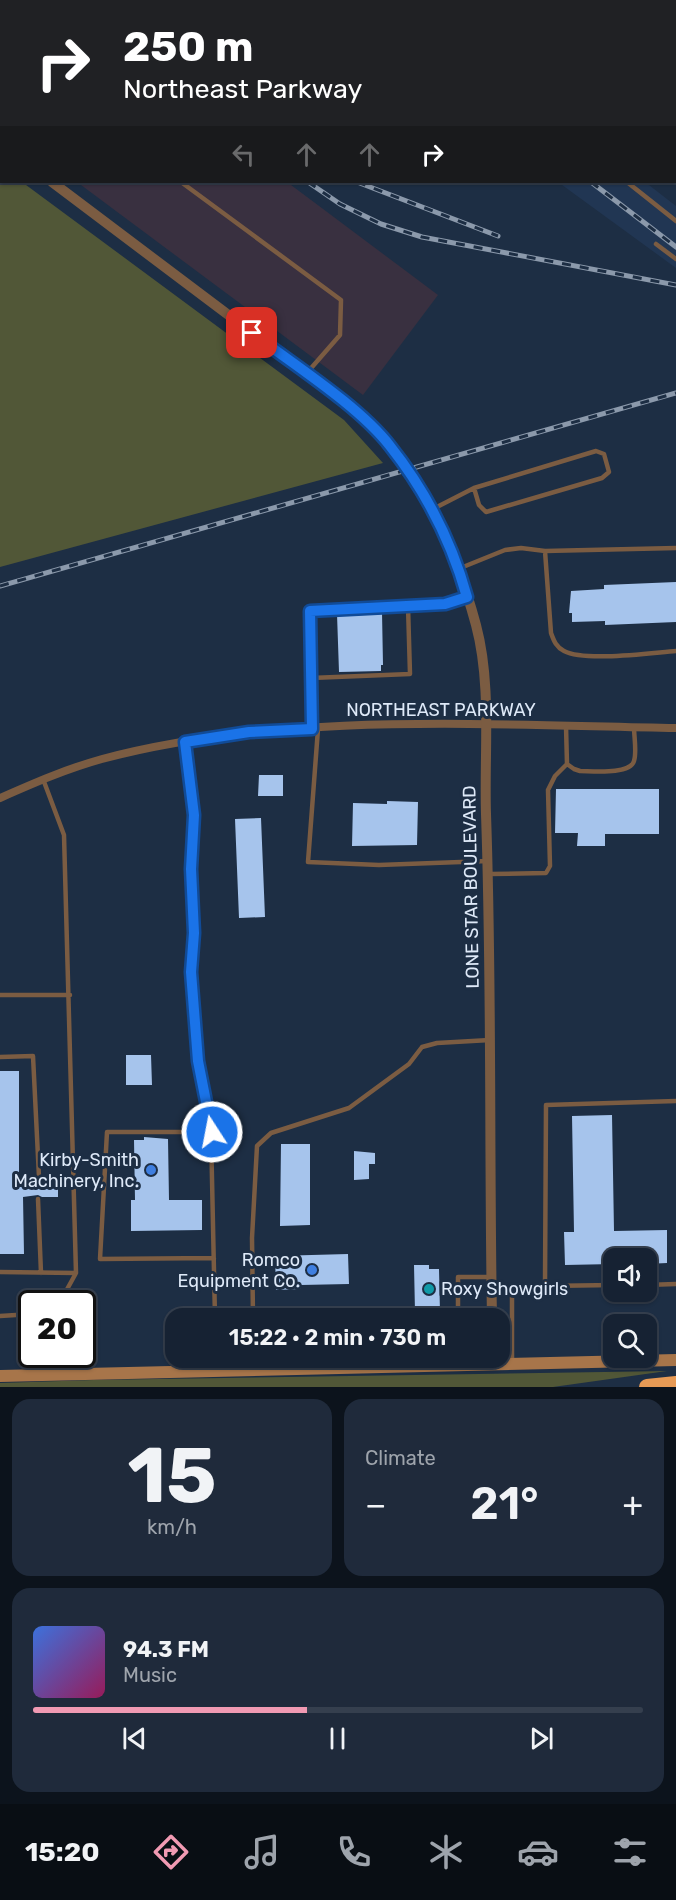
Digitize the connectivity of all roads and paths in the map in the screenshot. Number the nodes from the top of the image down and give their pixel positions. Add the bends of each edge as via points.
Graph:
1 (53, 183) edge
2 (182, 183) edge
3 (628, 183) edge
4 (676, 221) edge
5 (656, 244) dead end
6 (676, 259) edge
7 (306, 374) junction
8 (474, 488) junction
9 (432, 510) junction
10 (676, 548) edge
11 (544, 551) junction
12 (458, 569) junction
13 (467, 597) junction
14 (408, 606) junction
15 (676, 651) edge
16 (311, 678) junction
17 (486, 725) junction
18 (566, 726) junction
19 (634, 727) junction
20 (676, 728) edge
21 (315, 729) junction
22 (185, 742) junction
23 (567, 764) junction
24 (43, 779) junction
25 (0, 798) edge
26 (488, 861) junction
27 (488, 874) junction
28 (0, 995) edge
29 (70, 995) junction
30 (490, 1040) junction
31 (0, 1057) edge
32 (676, 1101) edge
33 (212, 1132) junction
34 (39, 1177) dead end
35 (38, 1199) dead end
36 (214, 1258) junction
37 (0, 1272) edge
38 (41, 1273) junction
39 (76, 1273) junction
40 (491, 1277) junction
41 (676, 1284) edge
42 (603, 1285) edge
43 (657, 1285) edge
44 (545, 1286) junction
45 (67, 1290) edge
46 (215, 1308) edge
47 (253, 1308) edge
48 (458, 1308) edge
49 (492, 1308) edge
50 (18, 1315) edge
51 (0, 1316) edge
52 (676, 1360) edge
53 (512, 1364) joint
54 (50, 1368) edge
55 (232, 1368) edge
56 (216, 1371) joint
57 (50, 1375) junction
58 (0, 1376) edge
59 (676, 1384) edge
60 (647, 1387) edge

1 - 7 street, LONE STAR BOULEVARD
2 - 7 lane via 341,300 340,335
3 - 4 lane
5 - 6 lane
7 - 9 street, LONE STAR BOULEVARD via 390,445
8 - 8 lane via 479,505 486,512 602,478 609,472 604,454 596,451
8 - 9 lane
9 - 12 street, LONE STAR BOULEVARD
10 - 11 lane
11 - 12 lane via 505,550
11 - 15 lane via 551,633 560,648 585,656
12 - 13 street, LONE STAR BOULEVARD
13 - 14 lane via 445,604
13 - 17 street, LONE STAR BOULEVARD via 483,659
14 - 16 lane via 310,611
14 - 16 lane via 410,674
16 - 21 lane
17 - 18 street, NORTHEAST PARKWAY
17 - 21 street, NORTHEAST PARKWAY
17 - 26 street, LONE STAR BOULEVARD
18 - 19 street, NORTHEAST PARKWAY
18 - 23 lane
19 - 20 street, NORTHEAST PARKWAY
19 - 23 lane via 634,760 625,770 580,771
21 - 22 street, NORTHEAST PARKWAY via 249,732
21 - 26 lane via 308,862 379,865
22 - 24 street, NORTHEAST PARKWAY via 103,759
22 - 33 lane via 194,815 192,984 198,1061
23 - 27 lane via 548,790 550,866 546,873
24 - 25 street, NORTHEAST PARKWAY
24 - 29 lane via 64,835
26 - 27 street, LONE STAR BOULEVARD
27 - 30 street, LONE STAR BOULEVARD
28 - 29 lane
29 - 39 lane
30 - 40 street, LONE STAR BOULEVARD
30 - 47 lane via 422,1047 409,1064 349,1108 271,1133 256,1146
31 - 34 lane via 33,1056
32 - 44 lane via 546,1105
33 - 36 lane
33 - 36 lane via 107,1132 100,1259
35 - 38 lane
36 - 46 lane
37 - 38 lane
38 - 39 lane
39 - 45 lane
40 - 48 lane via 458,1277
40 - 49 street, LONE STAR BOULEVARD
41 - 43 lane
42 - 44 lane
44 - 53 lane via 512,1295
50 - 51 lane
52 - 53 main road
54 - 57 lane
55 - 56 main road
56 - 57 main road
57 - 58 main road
59 - 60 highway

